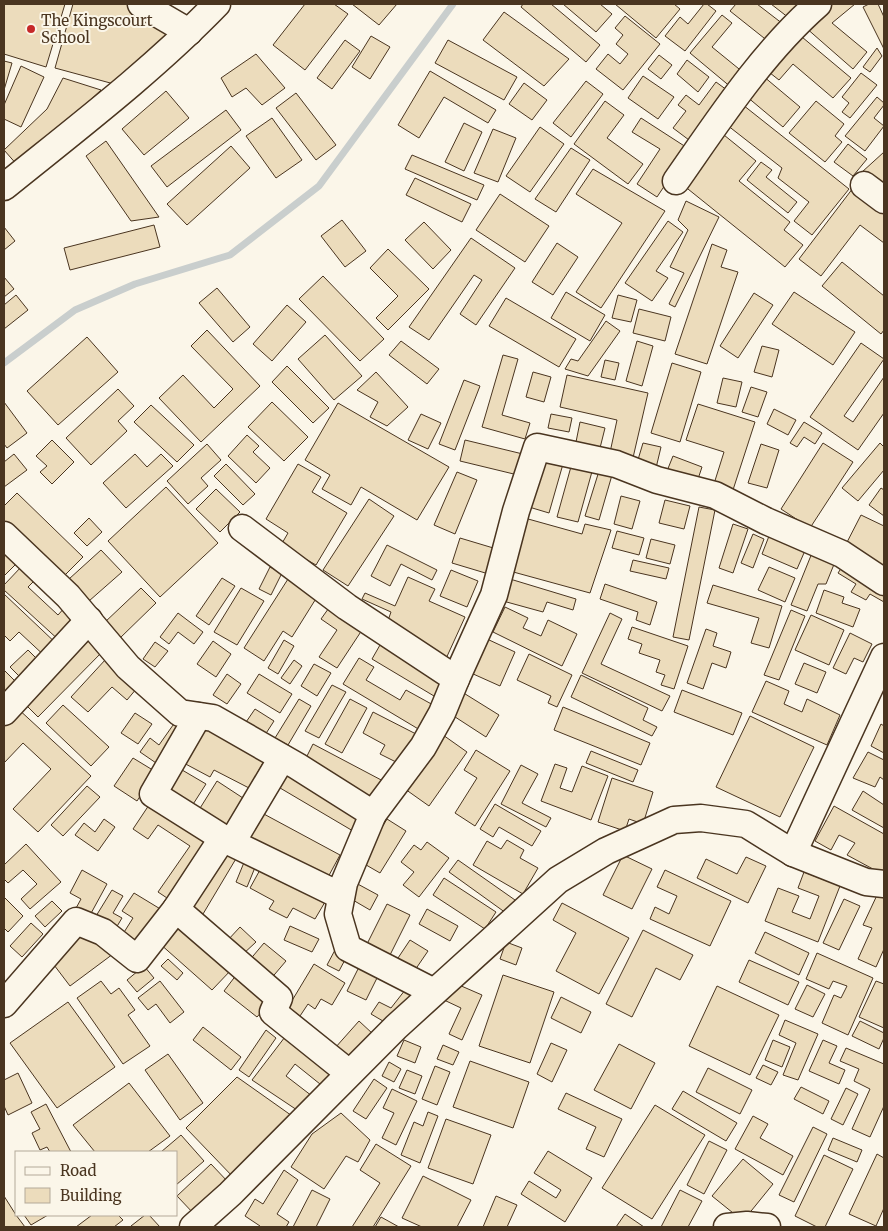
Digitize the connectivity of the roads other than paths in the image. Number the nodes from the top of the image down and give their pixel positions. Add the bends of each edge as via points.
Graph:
1 (141, 4) edge
2 (217, 4) edge
3 (818, 4) edge
4 (190, 32) junction
5 (676, 181) dead end
6 (4, 186) edge
7 (242, 528) dead end
8 (4, 535) edge
9 (884, 582) edge
10 (89, 620) junction
11 (884, 657) edge
12 (456, 680) junction
13 (4, 712) edge
14 (198, 716) junction
15 (282, 758) junction
16 (373, 814) junction
17 (226, 840) junction
18 (794, 853) junction
19 (884, 884) edge
20 (341, 896) junction
21 (176, 909) junction
22 (434, 992) junction
23 (4, 1004) edge
24 (350, 1073) junction
25 (193, 1227) edge
26 (727, 1227) edge
27 (768, 1227) edge

1 - 4 street
2 - 4 street
3 - 5 street via 796,23 733,100
4 - 6 street
7 - 12 street via 347,607
8 - 10 street
9 - 12 street via 842,554 715,495 657,480 616,464 537,447 494,594
10 - 13 street
10 - 14 street via 128,667 172,706 180,713
11 - 18 street
12 - 16 street via 423,747
14 - 15 street via 213,718
14 - 17 street via 153,794
15 - 16 street
15 - 17 street via 235,836
16 - 20 street
17 - 20 street
17 - 21 street via 220,842
18 - 19 street via 866,882
18 - 22 street via 746,824 701,818 674,820 606,851 558,880
20 - 22 street via 338,914 348,948
21 - 23 street via 137,959 103,932 76,921
21 - 24 street via 279,998 273,1012
22 - 24 street
24 - 25 street
26 - 27 street

